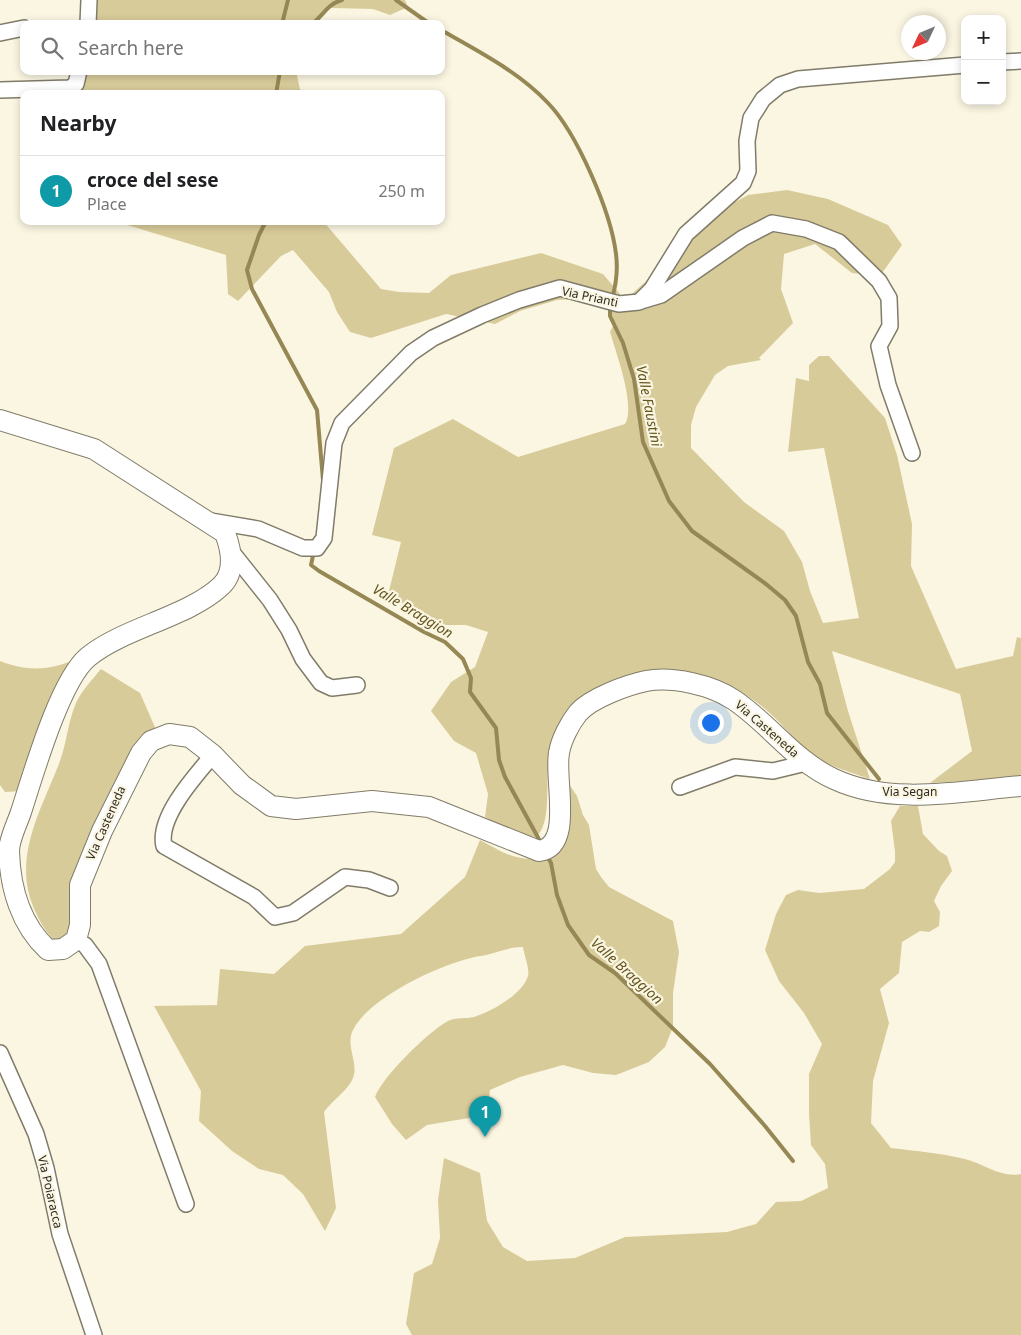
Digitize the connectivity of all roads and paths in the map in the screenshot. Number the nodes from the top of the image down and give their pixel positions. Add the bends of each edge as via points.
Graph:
1 (89, 0) edge
2 (88, 20) edge
3 (20, 29) edge
4 (0, 33) edge
5 (1021, 61) edge
6 (1006, 62) edge
7 (961, 65) edge
8 (78, 75) edge
9 (0, 90) edge
10 (639, 302) junction
11 (0, 420) edge
12 (912, 453) dead end
13 (208, 521) junction
14 (231, 551) junction
15 (357, 685) dead end
16 (213, 755) junction
17 (806, 763) junction
18 (1021, 786) edge
19 (680, 787) dead end
20 (390, 888) dead end
21 (76, 940) junction
22 (0, 1052) edge
23 (186, 1204) dead end
24 (94, 1335) edge

1 - 2 street
3 - 4 street
5 - 6 street
7 - 10 street via 798,79 780,85 763,100 751,118 747,141 748,171 743,183 686,234 652,289
8 - 9 street via 76,84 70,88
10 - 12 street via 661,295 743,238 772,223 806,229 839,242 879,281 889,298 890,326 879,346 888,386
10 - 13 street, Via Prianti via 619,304 560,288 482,315 433,338 411,353 342,423 334,443 324,538 317,548 303,548 258,529
11 - 13 street via 94,449
13 - 14 street via 225,533
14 - 15 street via 270,600 303,659 321,683 332,688
14 - 21 street via 231,567 222,585 200,600 88,658 71,679 42,749 9,849 12,885 36,939 48,950 63,949
16 - 17 street, Via Casteneda via 242,785 271,806 296,809 372,801 429,807 539,851 547,850 553,844 561,828 557,778 562,740 579,712 605,695 647,681 672,680 694,684 733,699
16 - 20 street via 165,824 164,846 254,897 275,917 293,913 345,877 369,880
16 - 21 street, Via Casteneda via 190,737 168,734 151,741 140,753 80,885 80,925
17 - 18 street, Via Segan via 835,780 880,793 917,795
17 - 19 street via 773,771 735,768
21 - 23 street via 85,945 99,964
22 - 24 street, Via Poiaracca via 36,1134 60,1234

